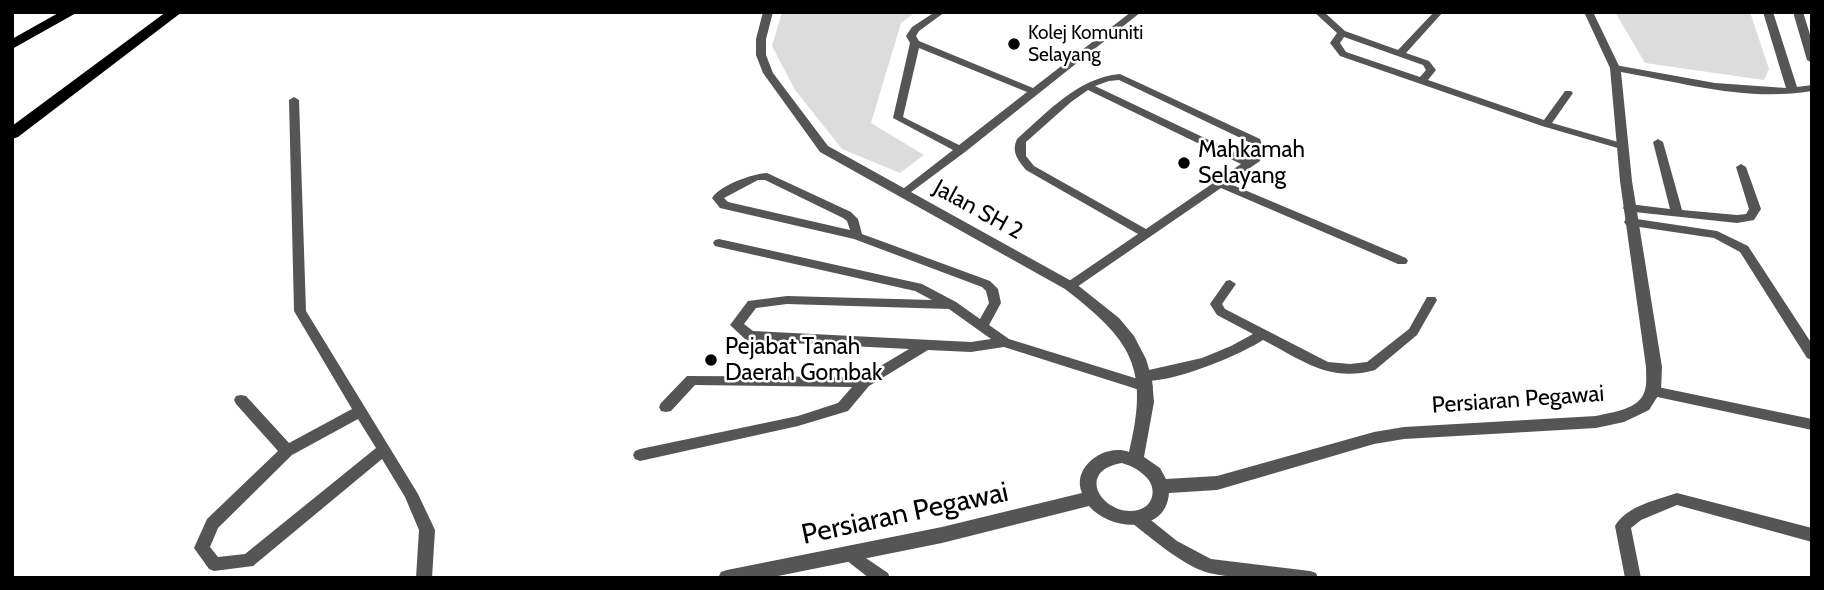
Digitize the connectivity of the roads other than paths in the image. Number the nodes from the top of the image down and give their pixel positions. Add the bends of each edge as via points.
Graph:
1 (48, 12) edge
2 (71, 12) edge
3 (175, 12) edge
4 (768, 12) edge
5 (941, 12) edge
6 (1137, 12) edge
7 (1318, 12) edge
8 (1439, 12) edge
9 (1588, 12) edge
10 (1768, 12) edge
11 (1798, 12) edge
12 (12, 32) edge
13 (1342, 33) junction
14 (915, 43) junction
15 (12, 45) edge
16 (1399, 53) junction
17 (1812, 60) edge
18 (1615, 68) junction
19 (1422, 81) junction
20 (1087, 86) junction
21 (1812, 88) edge
22 (1035, 92) junction
23 (1790, 92) junction
24 (1569, 93) dead end
25 (295, 100) dead end
26 (1546, 124) junction
27 (12, 134) edge
28 (1658, 142) dead end
29 (1621, 146) junction
30 (961, 150) junction
31 (1250, 164) junction
32 (1741, 167) dead end
33 (1220, 184) junction
34 (903, 194) junction
35 (1677, 213) junction
36 (1629, 215) junction
37 (1146, 234) junction
38 (857, 236) junction
39 (719, 243) dead end
40 (1402, 261) dead end
41 (1230, 284) dead end
42 (1070, 286) junction
43 (1431, 300) dead end
44 (952, 305) junction
45 (982, 326) junction
46 (1263, 334) junction
47 (1004, 342) junction
48 (926, 345) junction
49 (1812, 355) edge
50 (1146, 381) junction
51 (864, 382) junction
52 (1653, 391) junction
53 (241, 400) dead end
54 (666, 407) dead end
55 (359, 412) junction
56 (1812, 425) edge
57 (383, 450) junction
58 (286, 451) junction
59 (640, 455) dead end
60 (1136, 459) junction
61 (1162, 486) junction
62 (1092, 498) junction
63 (1137, 517) junction
64 (1812, 535) edge
65 (851, 555) junction
66 (424, 578) edge
67 (727, 578) edge
68 (882, 578) edge
69 (1310, 578) edge
70 (1633, 578) edge

1 - 12 highway
2 - 15 highway
3 - 27 highway
4 - 34 street, Jalan SH 2 via 761,39 768,73 824,149
5 - 14 lane via 915,29 911,36
6 - 22 lane
7 - 13 lane
8 - 16 lane
9 - 18 lane
10 - 23 street via 1792,86
11 - 17 street
13 - 16 lane
13 - 19 lane via 1335,43 1343,54
14 - 22 lane
14 - 30 lane via 898,119
16 - 19 lane via 1431,66
18 - 23 street
18 - 29 street
19 - 26 lane
20 - 31 lane
20 - 31 lane via 1103,77 1120,77 1194,112 1256,142 1259,150
20 - 37 lane via 1021,141 1020,157
21 - 23 street
22 - 30 lane
24 - 26 lane
25 - 55 lane via 300,311
26 - 29 lane
28 - 35 lane
29 - 36 street
30 - 34 lane
31 - 33 lane
32 - 35 lane via 1755,209 1750,216 1737,219
33 - 37 lane
33 - 40 lane
34 - 42 street, Jalan SH 2
35 - 36 lane
36 - 49 lane via 1717,235 1744,249
36 - 52 street via 1654,367
37 - 42 lane
38 - 38 lane via 847,215 767,176 756,177 718,198 724,205
38 - 45 lane via 986,284 995,303
39 - 44 lane via 918,287
41 - 46 lane via 1216,308
42 - 50 street, Jalan SH 2 via 1124,330
43 - 46 lane via 1413,332 1370,366 1326,367
44 - 45 lane
44 - 48 lane via 786,300 752,304 736,325 750,336
45 - 47 lane
46 - 50 lane via 1245,346
47 - 48 lane
47 - 50 lane
48 - 51 lane
50 - 60 street, Jalan SH 2
51 - 54 lane via 692,380
51 - 59 lane via 844,407
52 - 56 lane
52 - 61 street, Persiaran Pegawai via 1644,406 1596,422 1394,435 1217,483
53 - 58 lane
55 - 57 lane
55 - 58 lane
57 - 58 lane via 248,561 214,564 202,548 212,524
57 - 66 lane via 427,530
60 - 61 street via 1148,465
60 - 62 street via 1122,456 1100,461 1087,478
61 - 63 street via 1157,506
62 - 63 street via 1111,514
62 - 65 street, Persiaran Pegawai
63 - 69 lane via 1172,547 1209,566
64 - 70 lane via 1677,499 1636,515 1623,526
65 - 67 street, Persiaran Pegawai
65 - 68 lane

